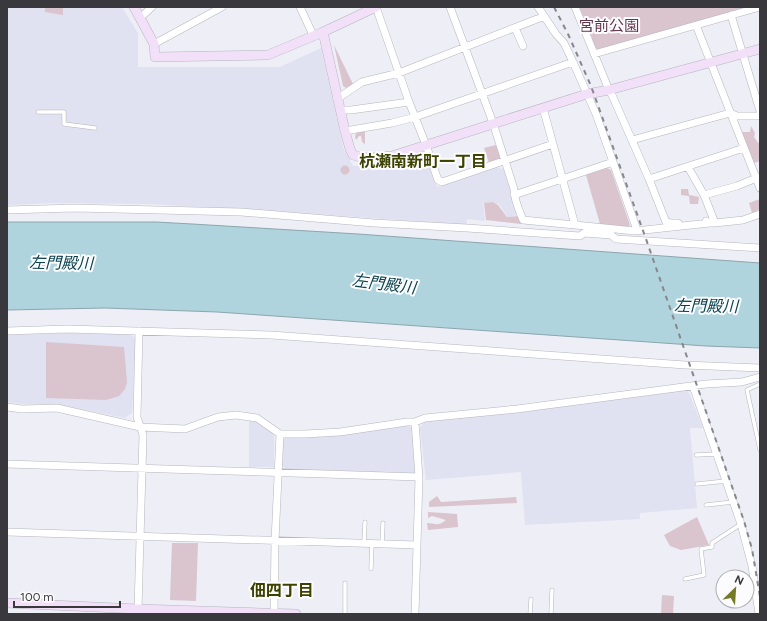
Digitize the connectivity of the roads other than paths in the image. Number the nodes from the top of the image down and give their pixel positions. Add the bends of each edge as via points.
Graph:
1 (134, 7) edge
2 (152, 7) edge
3 (222, 7) edge
4 (300, 7) edge
5 (376, 7) edge
6 (450, 7) edge
7 (538, 7) edge
8 (575, 7) edge
9 (760, 7) edge
10 (731, 15) junction
11 (544, 17) junction
12 (140, 18) junction
13 (696, 25) junction
14 (515, 28) junction
15 (323, 32) junction
16 (313, 36) junction
17 (154, 44) junction
18 (523, 46) dead end
19 (465, 48) junction
20 (760, 49) edge
21 (743, 53) junction
22 (594, 54) junction
23 (574, 62) junction
24 (710, 62) junction
25 (399, 73) junction
26 (609, 90) junction
27 (482, 94) junction
28 (587, 94) junction
29 (337, 99) junction
30 (409, 102) junction
31 (542, 108) junction
32 (340, 110) junction
33 (760, 111) edge
34 (38, 112) dead end
35 (730, 113) junction
36 (760, 116) edge
37 (415, 117) junction
38 (493, 123) junction
39 (95, 128) dead end
40 (345, 131) junction
41 (632, 140) junction
42 (553, 144) junction
43 (426, 145) junction
44 (744, 148) junction
45 (505, 161) junction
46 (613, 162) junction
47 (688, 166) junction
48 (758, 177) edge
49 (563, 179) junction
50 (649, 179) junction
51 (760, 188) edge
52 (514, 195) junction
53 (704, 195) junction
54 (7, 210) edge
55 (760, 214) edge
56 (713, 223) junction
57 (575, 225) junction
58 (637, 231) junction
59 (611, 235) junction
60 (760, 248) edge
61 (139, 330) junction
62 (7, 331) edge
63 (760, 368) edge
64 (760, 377) edge
65 (760, 384) edge
66 (693, 386) junction
67 (7, 407) edge
68 (415, 422) junction
69 (140, 427) junction
70 (280, 434) junction
71 (760, 450) edge
72 (717, 454) junction
73 (696, 455) dead end
74 (7, 464) edge
75 (142, 469) junction
76 (278, 472) junction
77 (420, 477) junction
78 (726, 481) junction
79 (697, 484) dead end
80 (733, 502) junction
81 (706, 504) dead end
82 (365, 522) dead end
83 (383, 522) dead end
84 (741, 524) junction
85 (7, 532) edge
86 (141, 536) junction
87 (275, 541) junction
88 (368, 543) junction
89 (382, 544) junction
90 (417, 545) junction
91 (371, 569) dead end
92 (685, 579) dead end
93 (345, 583) dead end
94 (552, 590) dead end
95 (530, 600) dead end
96 (7, 603) edge
97 (138, 611) edge
98 (232, 613) edge
99 (274, 614) edge
100 (296, 614) edge
101 (345, 614) edge
102 (415, 614) edge
103 (530, 614) edge
104 (551, 614) edge
105 (759, 614) edge

1 - 12 street
2 - 12 street
3 - 17 street
4 - 16 street
5 - 15 street
5 - 25 street
6 - 19 street
7 - 11 street
8 - 22 street
9 - 10 street
10 - 13 street
10 - 21 street
11 - 14 street
11 - 23 street via 564,43
12 - 17 street
13 - 22 street
13 - 24 street
14 - 18 street
14 - 19 street
15 - 16 street
15 - 29 street
16 - 17 street via 268,55 155,57
19 - 25 street
19 - 27 street
20 - 21 street
21 - 24 street
21 - 33 street
22 - 26 street
23 - 27 street
23 - 28 street
24 - 26 street
24 - 35 street
25 - 29 street via 362,82
25 - 30 street
26 - 28 street
26 - 41 street
27 - 37 street
27 - 38 street
28 - 31 street
28 - 46 street
29 - 32 street
30 - 32 street
30 - 37 street
31 - 38 street
31 - 42 street
32 - 40 street
34 - 39 lane via 64,112 64,124
35 - 36 street via 737,116
35 - 41 street
35 - 44 street
37 - 40 street
37 - 43 street
38 - 43 street
38 - 45 street
40 - 43 street via 353,155 358,157 392,156
41 - 50 street
42 - 45 street
42 - 49 street
43 - 45 street via 436,178 442,182
44 - 47 street
44 - 48 street
45 - 52 street
46 - 49 street
46 - 58 street
47 - 50 street
47 - 53 street
48 - 51 street
48 - 53 street
49 - 52 street
49 - 57 street
50 - 56 street via 666,222
52 - 57 street via 523,220
53 - 56 street
54 - 59 street via 75,208 241,212 580,236 584,233
55 - 56 street via 743,220
56 - 58 street
57 - 58 street
58 - 59 street via 640,236
59 - 60 street via 616,239
61 - 62 street
61 - 63 street via 271,335 685,365
61 - 69 street via 137,417
64 - 66 street via 742,382
65 - 71 lane via 747,390
66 - 68 street via 425,418
66 - 72 street
67 - 69 street via 57,408
68 - 70 street via 340,432
68 - 77 street
69 - 70 street via 185,429 218,417 236,415 257,418
69 - 75 street via 143,435
70 - 76 street
72 - 73 lane
72 - 78 street
74 - 75 street
75 - 76 street
75 - 86 street
76 - 77 street
76 - 87 street
77 - 90 street
78 - 79 lane
78 - 80 street
80 - 81 lane
80 - 84 street
82 - 88 lane
83 - 89 lane
84 - 92 lane via 712,543 712,547 701,549 704,575
84 - 105 street via 752,566
85 - 86 street
86 - 87 street
86 - 97 street
87 - 88 street
87 - 99 street
88 - 89 street
88 - 91 lane
89 - 90 street
90 - 102 street
93 - 101 lane
94 - 104 lane
95 - 103 lane
96 - 97 street
97 - 98 street
98 - 99 street
99 - 100 street

